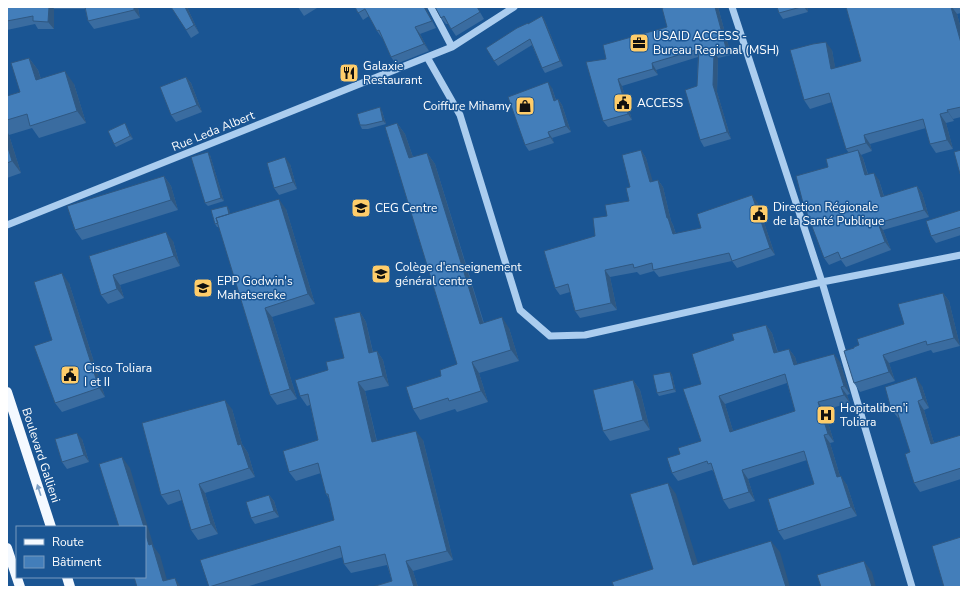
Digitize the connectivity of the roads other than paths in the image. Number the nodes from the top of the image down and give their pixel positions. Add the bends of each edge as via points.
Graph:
1 (431, 7) edge
2 (514, 7) edge
3 (732, 7) edge
4 (452, 47) junction
5 (427, 57) junction
6 (7, 225) edge
7 (961, 255) edge
8 (822, 282) junction
9 (7, 392) edge
10 (51, 526) edge
11 (7, 548) edge
12 (16, 575) edge
13 (912, 587) edge

1 - 4 street
2 - 4 street, Rue Leda Albert
3 - 8 street
4 - 5 street, Rue Leda Albert
5 - 6 street, Rue Leda Albert
5 - 8 street via 460,115 520,310 550,336 585,335
7 - 8 street
8 - 13 street
10 -> 9 main road, Boulevard Gallieni
11 - 12 main road

